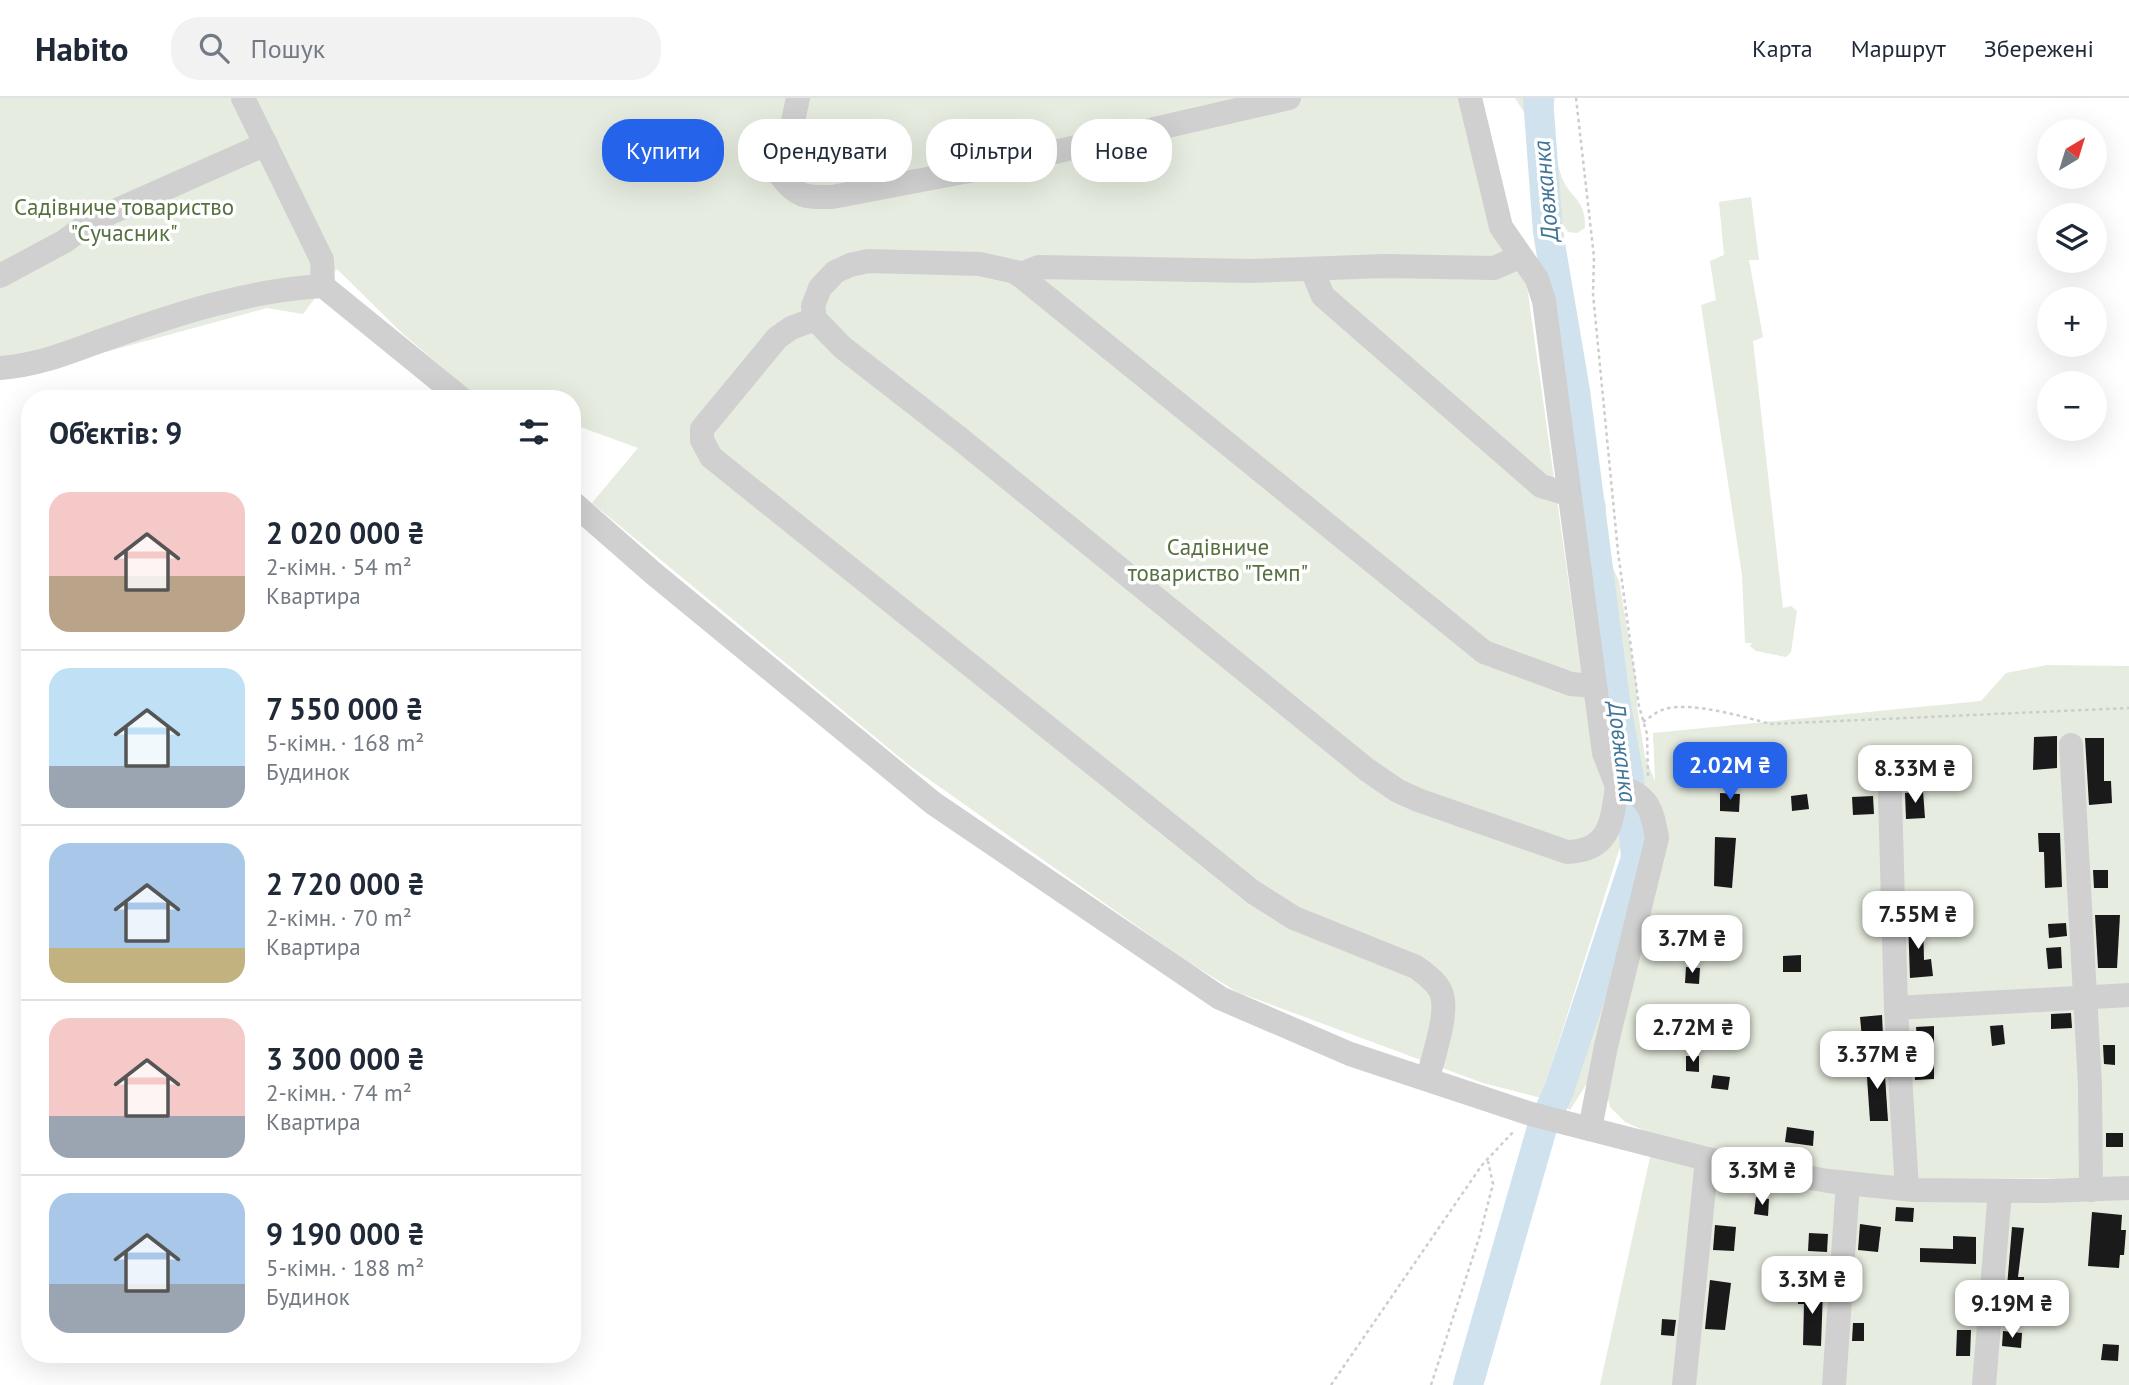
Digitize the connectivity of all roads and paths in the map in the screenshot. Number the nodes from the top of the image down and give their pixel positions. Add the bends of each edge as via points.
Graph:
1 (243, 98) edge
2 (798, 98) edge
3 (1289, 98) edge
4 (1470, 98) edge
5 (1576, 98) edge
6 (266, 144) junction
7 (1519, 257) junction
8 (1312, 270) junction
9 (0, 275) edge
10 (1019, 275) junction
11 (323, 286) junction
12 (815, 319) junction
13 (0, 368) edge
14 (451, 390) edge
15 (1568, 494) junction
16 (581, 510) edge
17 (1595, 686) junction
18 (2129, 708) edge
19 (1643, 722) junction
20 (2071, 745) dead end
21 (1889, 761) dead end
22 (1631, 791) junction
23 (2129, 995) edge
24 (2084, 997) junction
25 (1896, 1008) junction
26 (1428, 1078) junction
27 (1531, 1115) junction
28 (1590, 1129) junction
29 (1488, 1159) junction
30 (1707, 1159) junction
31 (1848, 1183) junction
32 (2129, 1188) edge
33 (1906, 1189) junction
34 (2091, 1189) junction
35 (2000, 1191) junction
36 (1331, 1385) edge
37 (1431, 1385) edge
38 (1684, 1385) edge
39 (1834, 1385) edge
40 (1984, 1385) edge

1 - 6 street
2 - 3 street via 781,176 792,192 809,197 907,184
4 - 7 street via 1501,227
5 - 19 path via 1618,552
6 - 9 street via 92,221 65,241
6 - 11 street via 322,260
7 - 8 street via 1494,268
7 - 15 street via 1537,279 1544,301
8 - 10 street via 1039,267
8 - 15 street via 1322,296 1541,486
10 - 12 street via 980,264 868,261 849,265 820,288 813,306
10 - 17 street via 1484,652 1571,684
11 - 13 street via 282,288 183,314 37,364
11 - 14 street
12 - 22 street via 842,347 1398,791 1567,852 1586,852 1603,840
12 - 26 street via 791,327 777,338 702,429 711,457 1252,892 1294,918 1416,967 1431,978 1442,994 1443,1012
15 - 17 street
16 - 26 street via 933,803 1053,887 1220,998 1350,1054
17 - 22 street via 1611,777
18 - 19 path via 1771,724 1690,708 1663,709
19 - 22 path via 1648,778
20 - 24 street
21 - 25 street
22 - 28 street via 1652,810 1657,838
23 - 24 street
24 - 25 street
24 - 34 street
25 - 33 street
26 - 27 street
27 - 28 street
27 - 29 path
28 - 30 street
29 - 36 path
29 - 37 path via 1493,1184
30 - 31 street
30 - 38 street
31 - 33 street
31 - 39 street
32 - 34 street
33 - 35 street
34 - 35 street
35 - 40 street

